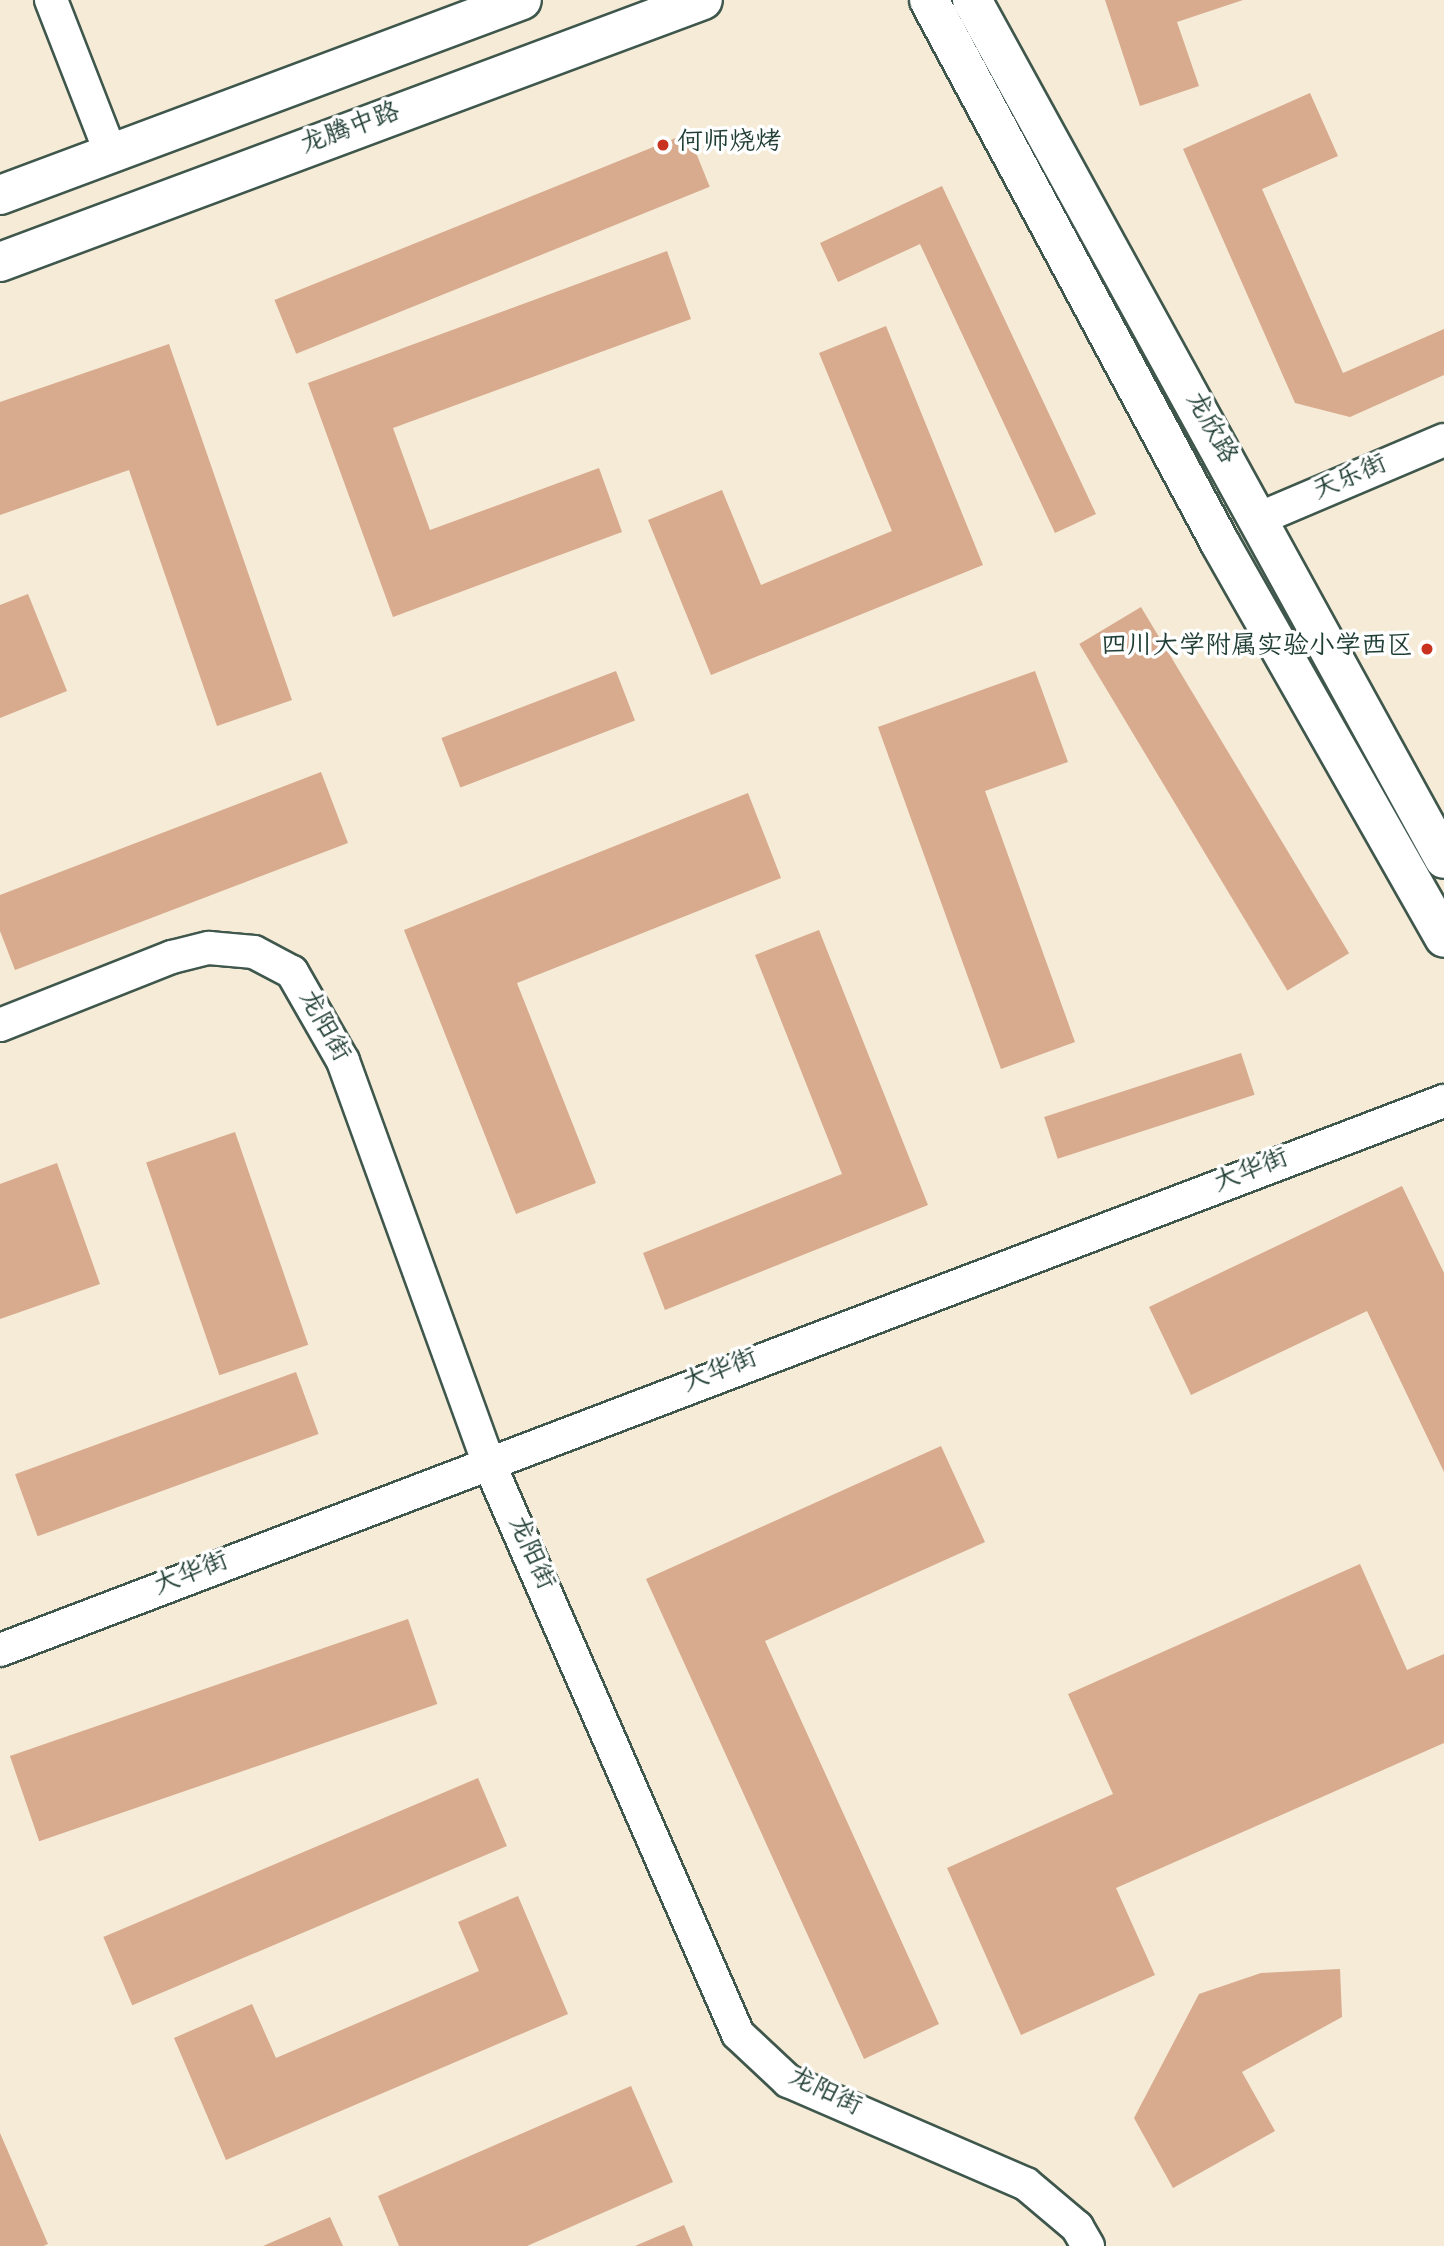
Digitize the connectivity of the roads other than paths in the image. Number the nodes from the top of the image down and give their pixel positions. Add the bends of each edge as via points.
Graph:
1 (51, 0) edge
2 (522, 0) edge
3 (703, 0) edge
4 (929, 0) edge
5 (972, 0) edge
6 (111, 154) junction
7 (0, 195) edge
8 (0, 262) edge
9 (1444, 440) edge
10 (1258, 519) junction
11 (1444, 859) edge
12 (1444, 938) edge
13 (0, 1025) edge
14 (1444, 1101) edge
15 (488, 1461) junction
16 (0, 1650) edge
17 (1088, 2246) edge

1 - 6 street
2 - 6 street
3 - 8 street, 龙腾中路
4 - 12 street via 1220,544
5 - 10 street, 龙欣路
6 - 7 street
9 - 10 street, 天乐街
10 - 11 street, 龙欣路
13 - 15 street, 龙阳街 via 172,957 209,948 254,952 292,972 344,1062
14 - 15 street, 大华街
15 - 16 street, 大华街
15 - 17 street, 龙阳街 via 738,2034 788,2081 1026,2184 1077,2227

